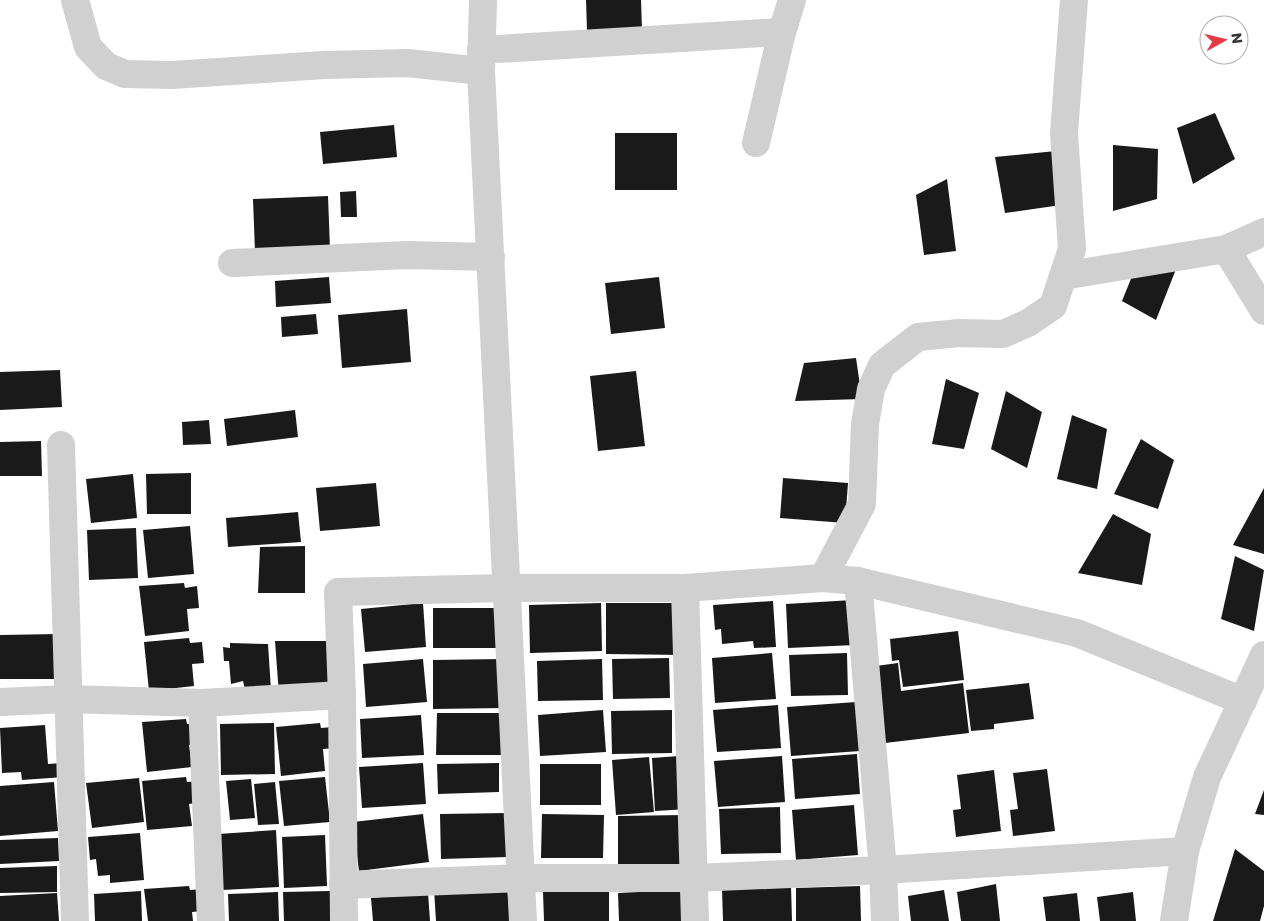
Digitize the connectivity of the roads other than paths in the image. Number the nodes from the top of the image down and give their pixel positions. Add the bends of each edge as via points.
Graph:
1 (75, 0) edge
2 (483, 0) edge
3 (792, 0) edge
4 (1074, 0) edge
5 (782, 32) junction
6 (481, 60) junction
7 (756, 143) dead end
8 (1264, 232) edge
9 (1226, 249) junction
10 (491, 257) junction
11 (232, 262) dead end
12 (1063, 276) junction
13 (1264, 311) edge
14 (61, 445) dead end
15 (822, 578) junction
16 (858, 581) junction
17 (506, 588) junction
18 (685, 588) junction
19 (1264, 656) edge
20 (342, 695) junction
21 (68, 700) junction
22 (1243, 701) junction
23 (0, 702) edge
24 (202, 703) junction
25 (1185, 851) junction
26 (882, 870) junction
27 (521, 878) junction
28 (694, 878) junction
29 (343, 885) junction
30 (75, 921) edge
31 (211, 921) edge
32 (344, 921) edge
33 (523, 921) edge
34 (695, 921) edge
35 (885, 921) edge
36 (1174, 921) edge

1 - 6 street via 88,47 106,66 125,74 172,75 324,65
2 - 6 street
3 - 5 street
4 - 12 street via 1064,133 1072,249
5 - 6 street
5 - 7 street
6 - 10 street
8 - 9 street
9 - 12 street
9 - 13 street
10 - 11 street via 407,255
10 - 17 street
12 - 15 street via 1053,306 1028,323 1003,334 960,333 918,337 882,365 871,389 865,424 862,504
14 - 21 street
15 - 16 street
15 - 18 street
16 - 22 street via 1077,633
16 - 26 street
17 - 18 street
17 - 20 street via 338,592
17 - 27 street
18 - 28 street
19 - 22 street
20 - 24 street
20 - 29 street
21 - 23 street
21 - 24 street
21 - 30 street
22 - 25 street via 1207,777
24 - 31 street
25 - 26 street
25 - 36 street
26 - 28 street
26 - 35 street
27 - 28 street
27 - 29 street
27 - 33 street
28 - 34 street
29 - 32 street

